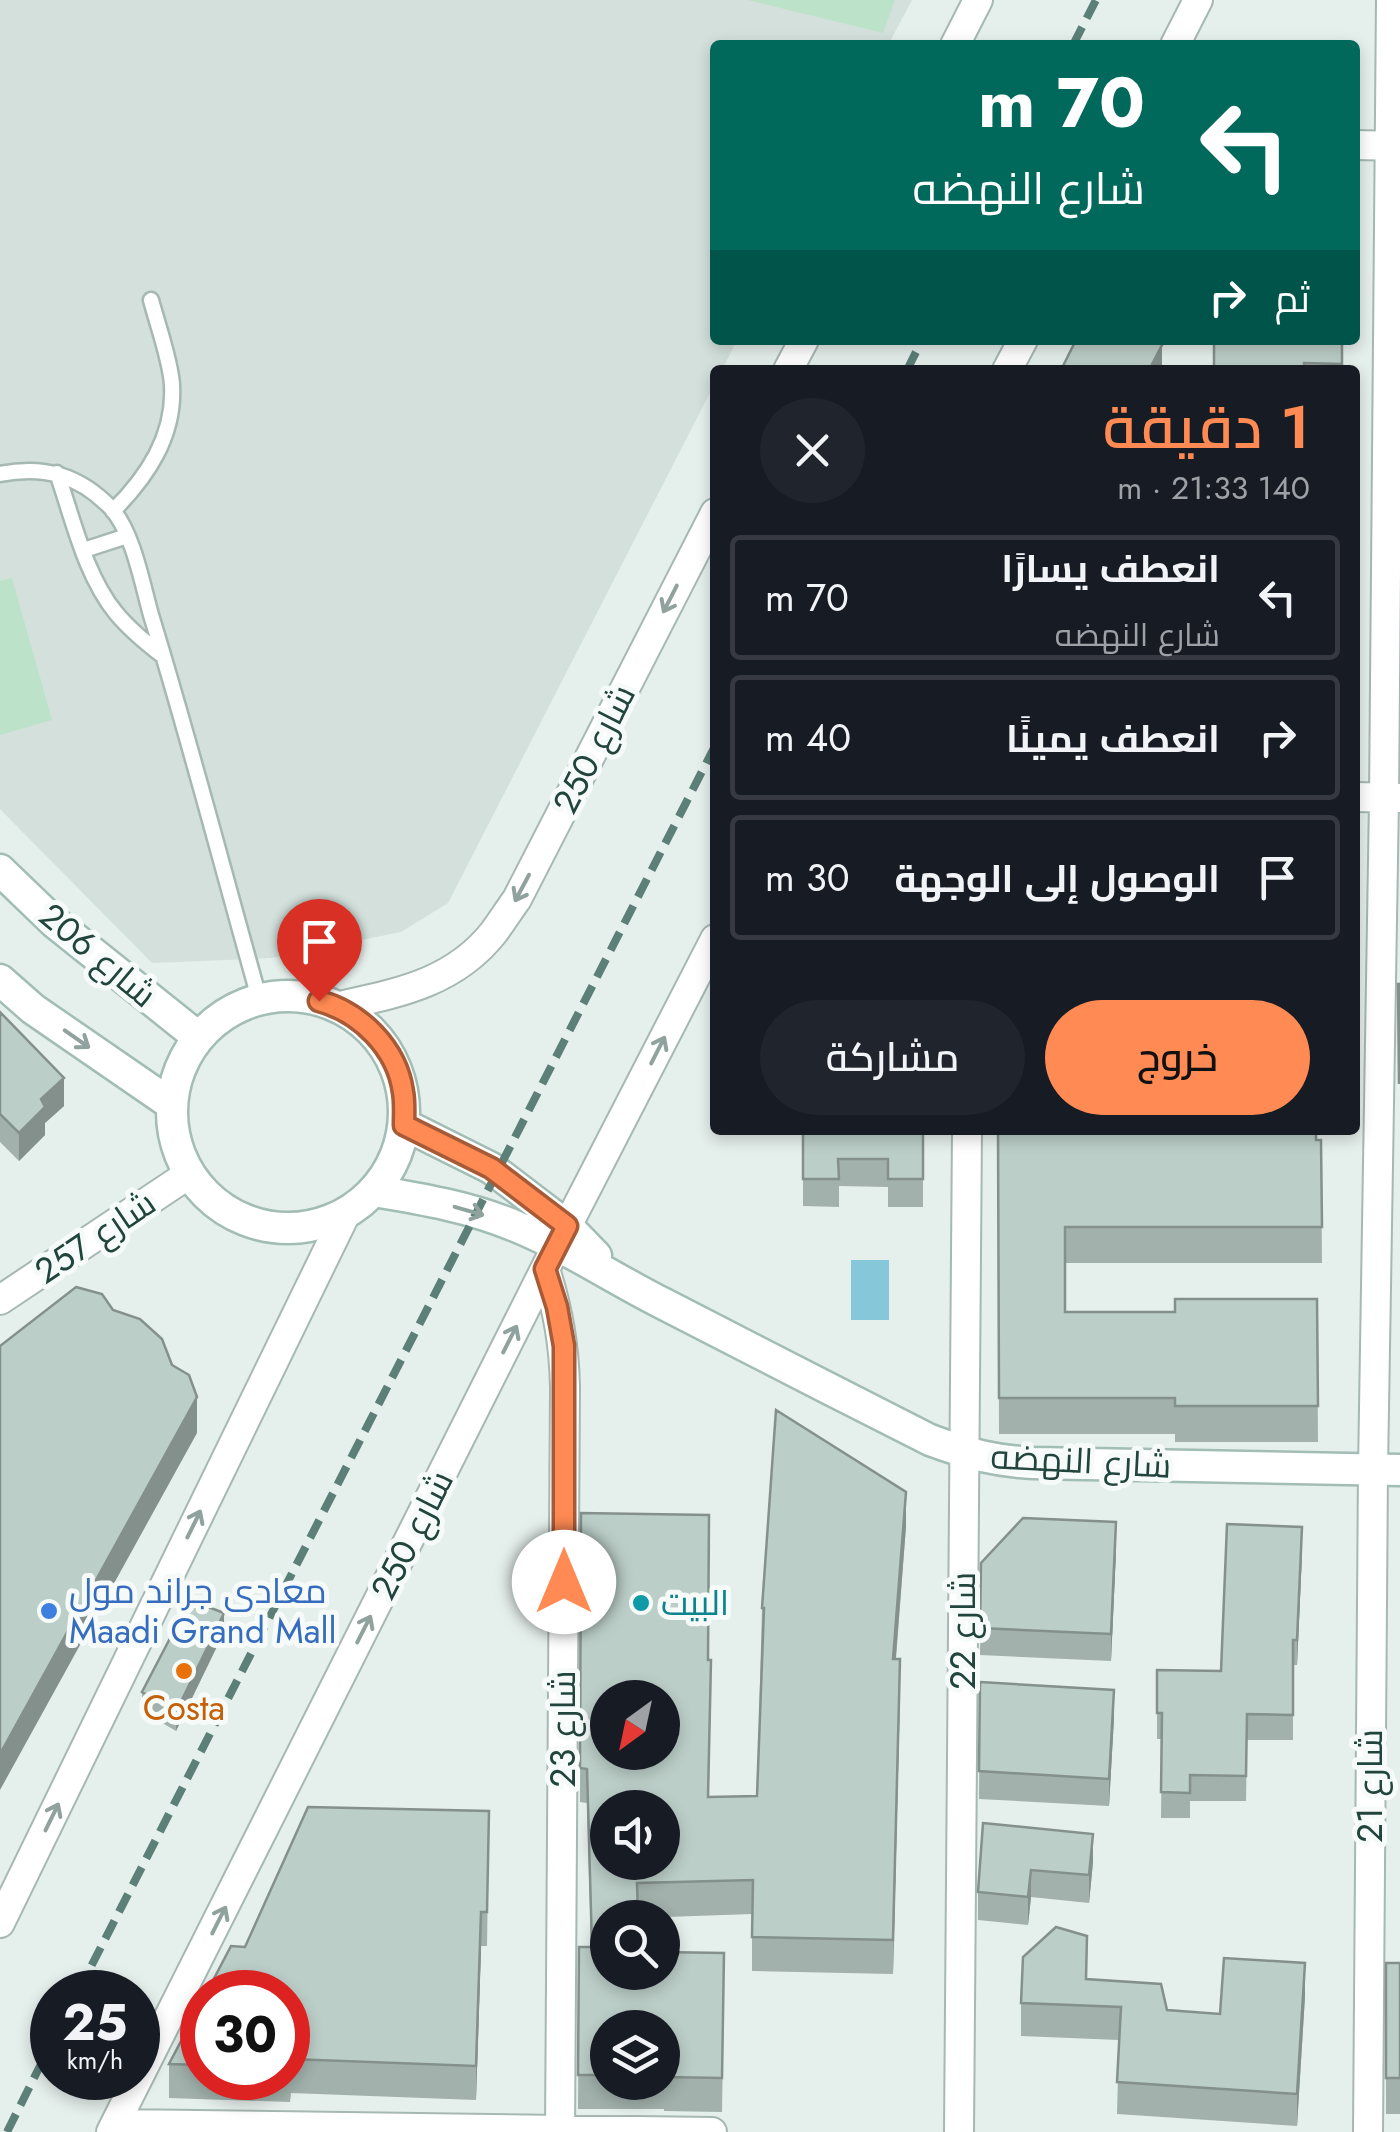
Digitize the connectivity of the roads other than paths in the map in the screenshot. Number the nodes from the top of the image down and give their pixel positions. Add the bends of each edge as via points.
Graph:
1 (978, 0) edge
2 (1198, 0) edge
3 (1391, 0) edge
4 (958, 40) edge
5 (1178, 40) edge
6 (1360, 145) edge
7 (1394, 146) edge
8 (150, 300) dead end
9 (57, 473) junction
10 (0, 474) edge
11 (114, 510) junction
12 (710, 523) edge
13 (127, 536) junction
14 (84, 550) junction
15 (164, 656) junction
16 (1360, 797) edge
17 (1392, 798) edge
18 (0, 870) edge
19 (710, 949) edge
20 (0, 980) edge
21 (258, 998) junction
22 (339, 1006) junction
23 (198, 1037) junction
24 (171, 1104) junction
25 (404, 1125) junction
26 (967, 1135) edge
27 (189, 1174) junction
28 (374, 1191) junction
29 (346, 1213) junction
30 (557, 1247) junction
31 (5, 1288) edge
32 (965, 1453) junction
33 (1386, 1470) edge
34 (3, 1909) edge
35 (114, 2128) edge
36 (560, 2131) edge
37 (712, 2132) edge
38 (959, 2132) edge
39 (1368, 2132) edge

1 - 4 street
2 - 5 street
3 - 7 street, شارع 21
6 - 7 street
7 - 17 street, شارع 21
8 - 11 lane via 172,383 170,420 139,485
9 - 10 lane
9 - 11 lane
9 - 14 lane
11 - 13 lane
12 -> 22 street, شارع 250 via 493,934 434,980
13 - 14 lane
13 - 15 lane
14 - 15 lane via 114,611
15 - 21 lane
16 - 17 street
17 - 33 street, شارع 21
18 - 23 street, شارع 206
30 -> 19 street, شارع 250
20 -> 24 street
21 - 22 street via 300,995
21 - 23 street via 236,1006
22 - 25 street via 390,1055 403,1089
23 - 24 street via 179,1069
24 - 27 street via 175,1141
25 - 28 street via 389,1172
25 - 30 street, شارع النهضه via 491,1168
26 - 32 street, شارع 22
27 - 29 street via 208,1197 260,1225 319,1224
27 - 31 street, شارع 257
28 - 29 street
28 -> 30 street, شارع النهضه via 468,1210
34 -> 29 street
30 - 32 street, شارع النهضه
35 -> 30 street, شارع 250
30 - 36 street, شارع 23 via 565,1387
32 - 33 street, شارع النهضه via 1034,1463
32 - 38 street, شارع 22
33 - 39 street, شارع 21
35 - 36 street
36 - 37 street

